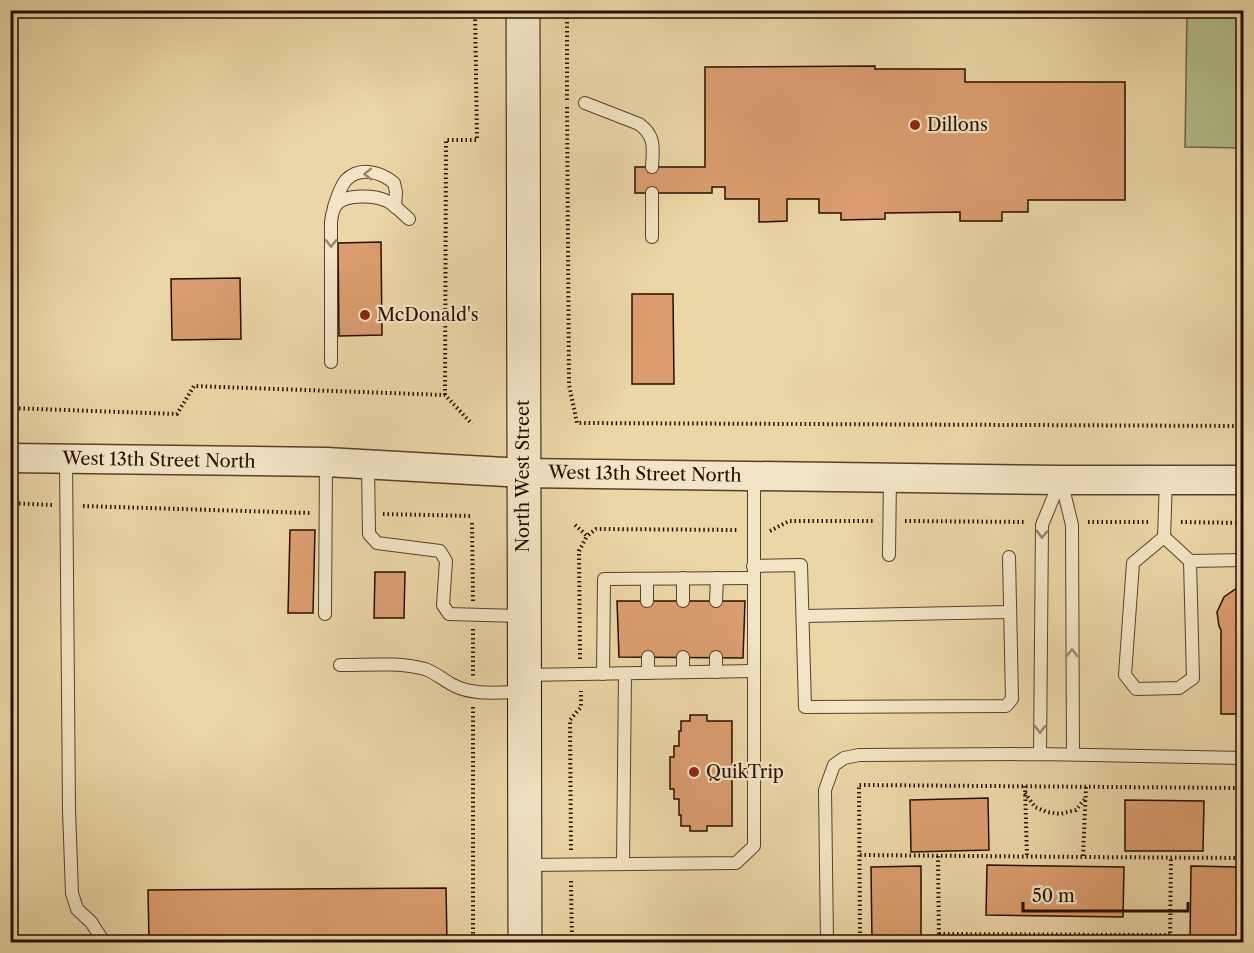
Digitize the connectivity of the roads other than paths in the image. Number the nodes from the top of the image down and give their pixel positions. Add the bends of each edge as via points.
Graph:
1 (523, 10) edge
2 (585, 103) dead end
3 (652, 167) dead end
4 (652, 193) dead end
5 (334, 207) junction
6 (394, 207) junction
7 (409, 219) dead end
8 (652, 237) dead end
9 (331, 362) dead end
10 (10, 458) edge
11 (66, 459) junction
12 (326, 462) junction
13 (368, 465) junction
14 (523, 473) junction
15 (754, 475) junction
16 (890, 477) junction
17 (1061, 480) junction
18 (1166, 480) junction
19 (1244, 480) edge
20 (1164, 537) junction
21 (889, 555) dead end
22 (1009, 557) dead end
23 (1244, 560) edge
24 (1190, 561) junction
25 (753, 572) junction
26 (683, 578) junction
27 (717, 578) junction
28 (647, 579) junction
29 (647, 601) dead end
30 (683, 601) dead end
31 (716, 601) dead end
32 (1009, 612) junction
33 (325, 614) dead end
34 (524, 616) junction
35 (803, 616) junction
36 (648, 657) dead end
37 (683, 657) dead end
38 (716, 657) dead end
39 (340, 665) dead end
40 (754, 671) junction
41 (683, 672) junction
42 (716, 672) junction
43 (648, 673) junction
44 (603, 674) junction
45 (625, 674) junction
46 (524, 683) junction
47 (1040, 754) junction
48 (1073, 754) junction
49 (1244, 758) edge
50 (623, 864) junction
51 (525, 865) junction
52 (104, 942) edge
53 (525, 942) edge
54 (827, 942) edge

1 - 14 main road, North West Street
2 - 3 lane via 646,129 653,145
4 - 8 lane
5 - 6 lane via 340,201 358,197 381,198
6 -> 5 lane via 394,183 373,172 346,180
5 -> 9 lane
6 - 7 lane
10 - 11 street, West 13th Street North
11 - 12 street, West 13th Street North
11 - 52 lane via 72,893 77,909
12 - 13 street, West 13th Street North
12 - 33 lane
13 - 14 street, West 13th Street North
13 - 34 lane via 369,534 377,543 440,551 446,561 443,605 449,614
14 - 15 street, West 13th Street North
14 - 34 main road, North West Street
15 - 16 street, West 13th Street North
15 - 25 lane
16 - 17 street, West 13th Street North
16 - 21 lane
17 - 18 street, West 13th Street North
17 -> 47 lane via 1042,525
48 -> 17 lane via 1072,525
18 - 19 street, West 13th Street North
18 - 20 lane
20 - 24 lane
20 - 24 lane via 1133,563 1125,675 1136,689 1179,688 1193,678
22 - 32 lane
23 - 24 lane
25 - 27 lane
25 - 35 lane via 801,565
25 - 40 lane
26 - 27 lane
26 - 28 lane
26 - 30 lane
27 - 31 lane
28 - 29 lane
28 - 44 lane via 604,579
32 - 35 lane
32 - 35 lane via 1012,699 1006,706 805,707
34 - 46 main road, North West Street
36 - 43 lane
37 - 41 lane
38 - 42 lane
39 - 46 lane via 425,669 473,692
40 - 42 lane
40 - 50 lane via 754,846 736,863
41 - 42 lane
41 - 43 lane
43 - 45 lane
44 - 45 lane
44 - 46 lane
45 - 50 lane
46 - 51 main road, North West Street
47 - 48 lane
47 - 54 lane via 859,755 834,765 825,790
48 - 49 lane
50 - 51 lane
51 - 53 main road, North West Street

